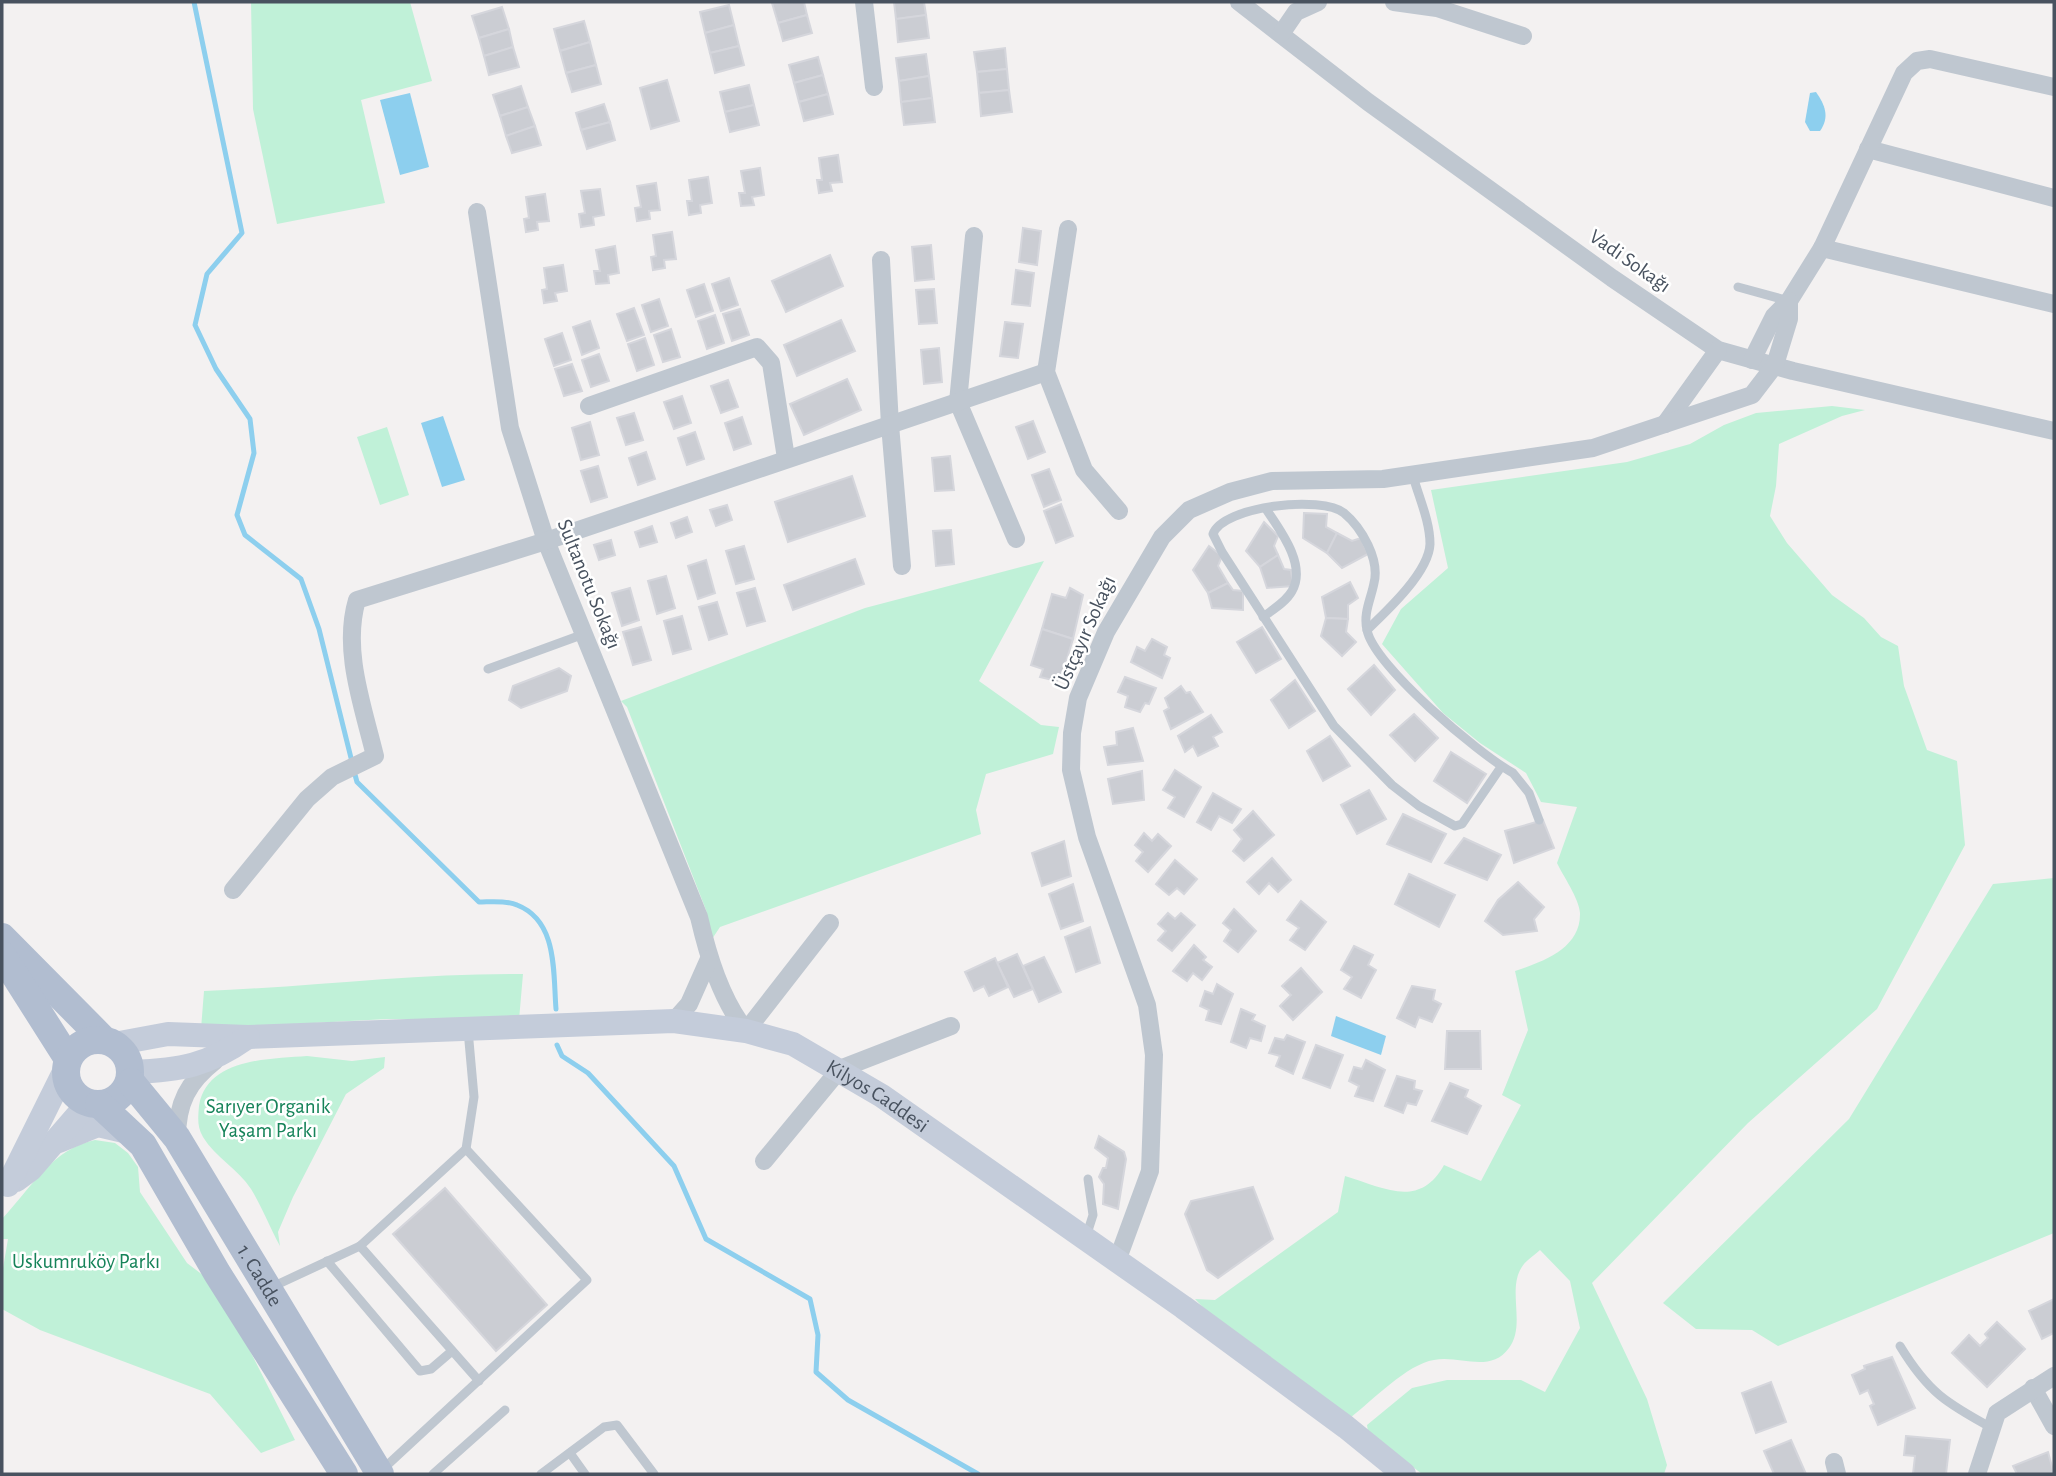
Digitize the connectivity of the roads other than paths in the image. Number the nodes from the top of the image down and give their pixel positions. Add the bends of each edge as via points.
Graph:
1 (864, 2) edge
2 (1239, 2) edge
3 (1318, 2) edge
4 (1394, 2) edge
5 (1281, 34) junction
6 (1523, 36) dead end
7 (874, 87) dead end
8 (2054, 87) edge
9 (1868, 149) junction
10 (2054, 198) edge
11 (477, 212) dead end
12 (1068, 229) dead end
13 (974, 236) dead end
14 (1822, 248) junction
15 (881, 260) dead end
16 (1738, 287) dead end
17 (1789, 301) junction
18 (2054, 304) edge
19 (1718, 350) junction
20 (1752, 360) junction
21 (1775, 365) junction
22 (1046, 372) junction
23 (958, 402) junction
24 (589, 406) dead end
25 (1665, 424) junction
26 (890, 425) junction
27 (2054, 431) edge
28 (786, 458) junction
29 (1412, 476) junction
30 (1266, 509) junction
31 (1119, 510) dead end
32 (1016, 539) dead end
33 (546, 541) junction
34 (902, 566) dead end
35 (1263, 617) junction
36 (1367, 630) junction
37 (584, 634) junction
38 (488, 669) dead end
39 (1501, 767) junction
40 (1539, 820) dead end
41 (233, 890) dead end
42 (830, 923) dead end
43 (2, 937) edge
44 (2, 955) edge
45 (709, 959) junction
46 (674, 1021) junction
47 (951, 1026) dead end
48 (468, 1030) junction
49 (746, 1031) junction
50 (248, 1037) junction
51 (109, 1042) junction
52 (218, 1058) junction
53 (66, 1065) junction
54 (840, 1069) junction
55 (131, 1077) junction
56 (94, 1103) junction
57 (128, 1132) junction
58 (177, 1138) junction
59 (52, 1145) junction
60 (466, 1149) junction
61 (764, 1161) dead end
62 (1088, 1179) dead end
63 (5, 1188) edge
64 (1086, 1239) junction
65 (360, 1246) junction
66 (327, 1261) junction
67 (1117, 1261) junction
68 (267, 1289) junction
69 (1900, 1346) dead end
70 (452, 1351) junction
71 (2054, 1376) edge
72 (478, 1381) junction
73 (290, 1388) junction
74 (2034, 1388) junction
75 (505, 1410) dead end
76 (2054, 1426) edge
77 (1992, 1428) junction
78 (570, 1453) junction
79 (380, 1473) edge
80 (322, 1474) edge
81 (344, 1474) edge
82 (433, 1474) edge
83 (541, 1474) edge
84 (586, 1474) edge
85 (654, 1474) edge
86 (1404, 1474) edge
87 (1976, 1474) edge

1 - 7 street
2 - 5 street, Vadi Sokağı
3 - 5 street via 1296,12
4 - 6 street via 1437,8
5 - 19 street, Vadi Sokağı via 1368,102
8 - 9 street via 1930,59 1917,61 1904,73
9 - 10 street
9 - 14 street
11 - 33 street, Sultanotu Sokağı via 510,428
12 - 22 street
13 - 23 street
14 - 17 street
14 - 18 street
15 - 26 street
16 - 17 lane
17 - 20 street via 1774,316
17 - 21 street via 1789,319
19 - 20 street, Vadi Sokağı
19 - 25 street
20 - 21 street, Vadi Sokağı
21 - 25 street, Üstçayır Sokağı via 1752,395
21 - 27 street, Vadi Sokağı
22 - 23 street
22 - 31 street via 1084,470
23 - 26 street
23 - 32 street
24 - 28 street via 757,347 771,363
25 - 29 street, Üstçayır Sokağı via 1593,448
26 - 28 street
26 - 34 street
28 - 33 street
29 - 36 lane via 1429,529 1427,555 1390,608
29 - 67 street, Üstçayır Sokağı via 1272,481 1189,510 1162,537 1135,578 1078,698 1070,770 1087,837 1147,1005 1154,1055 1150,1171
30 - 35 lane via 1294,561 1296,581 1291,594
30 - 35 lane via 1227,517 1213,534
30 - 36 lane via 1311,503 1331,505 1345,513 1376,564
33 - 37 street, Sultanotu Sokağı
33 - 41 street via 357,600 350,625 375,756 342,772 307,799
35 - 39 lane via 1334,726 1419,806 1455,826 1461,824
36 - 39 lane via 1371,644 1444,722
37 - 38 lane
37 - 45 street, Sultanotu Sokağı via 699,917
39 - 40 lane via 1521,781
42 - 49 street
43 - 51 main road
44 - 53 main road
45 - 46 street via 689,1004
45 - 49 street, Sultanotu Sokağı
46 - 48 street, Kilyos Caddesi
46 - 49 street, Kilyos Caddesi
47 - 54 street
48 - 50 street, Kilyos Caddesi
48 - 60 lane via 474,1097
49 - 54 street, Kilyos Caddesi via 793,1044
50 - 51 street, Kilyos Caddesi via 168,1034
50 - 52 street
51 - 53 main road via 83,1043
51 - 55 main road via 122,1052
52 - 55 street
52 - 58 street via 187,1088 179,1108
53 - 56 main road via 72,1091
53 - 63 street
54 - 61 street
54 - 64 street, Kilyos Caddesi
55 - 56 main road via 126,1091 116,1099
55 - 58 main road, 1. Cadde
56 - 57 main road, 1. Cadde
56 - 59 street
57 - 59 street via 98,1125
57 - 73 main road, 1. Cadde via 143,1145
58 - 68 main road, 1. Cadde
59 - 63 street via 32,1169
60 - 65 lane
60 - 72 lane via 587,1280
62 - 64 lane via 1093,1215
64 - 67 street, Kilyos Caddesi
65 - 66 lane
65 - 70 lane
66 - 68 lane
66 - 70 lane via 420,1371 431,1369
67 - 86 street, Kilyos Caddesi
68 - 79 main road, 1. Cadde
69 - 77 lane via 1919,1377 1944,1402
70 - 72 lane
71 - 74 street
72 - 79 lane
73 - 80 main road
73 - 81 main road, 1. Cadde
74 - 76 street
74 - 77 street via 1997,1413
75 - 82 lane
77 - 87 street
78 - 83 lane
78 - 84 lane
78 - 85 lane via 604,1427 617,1425

